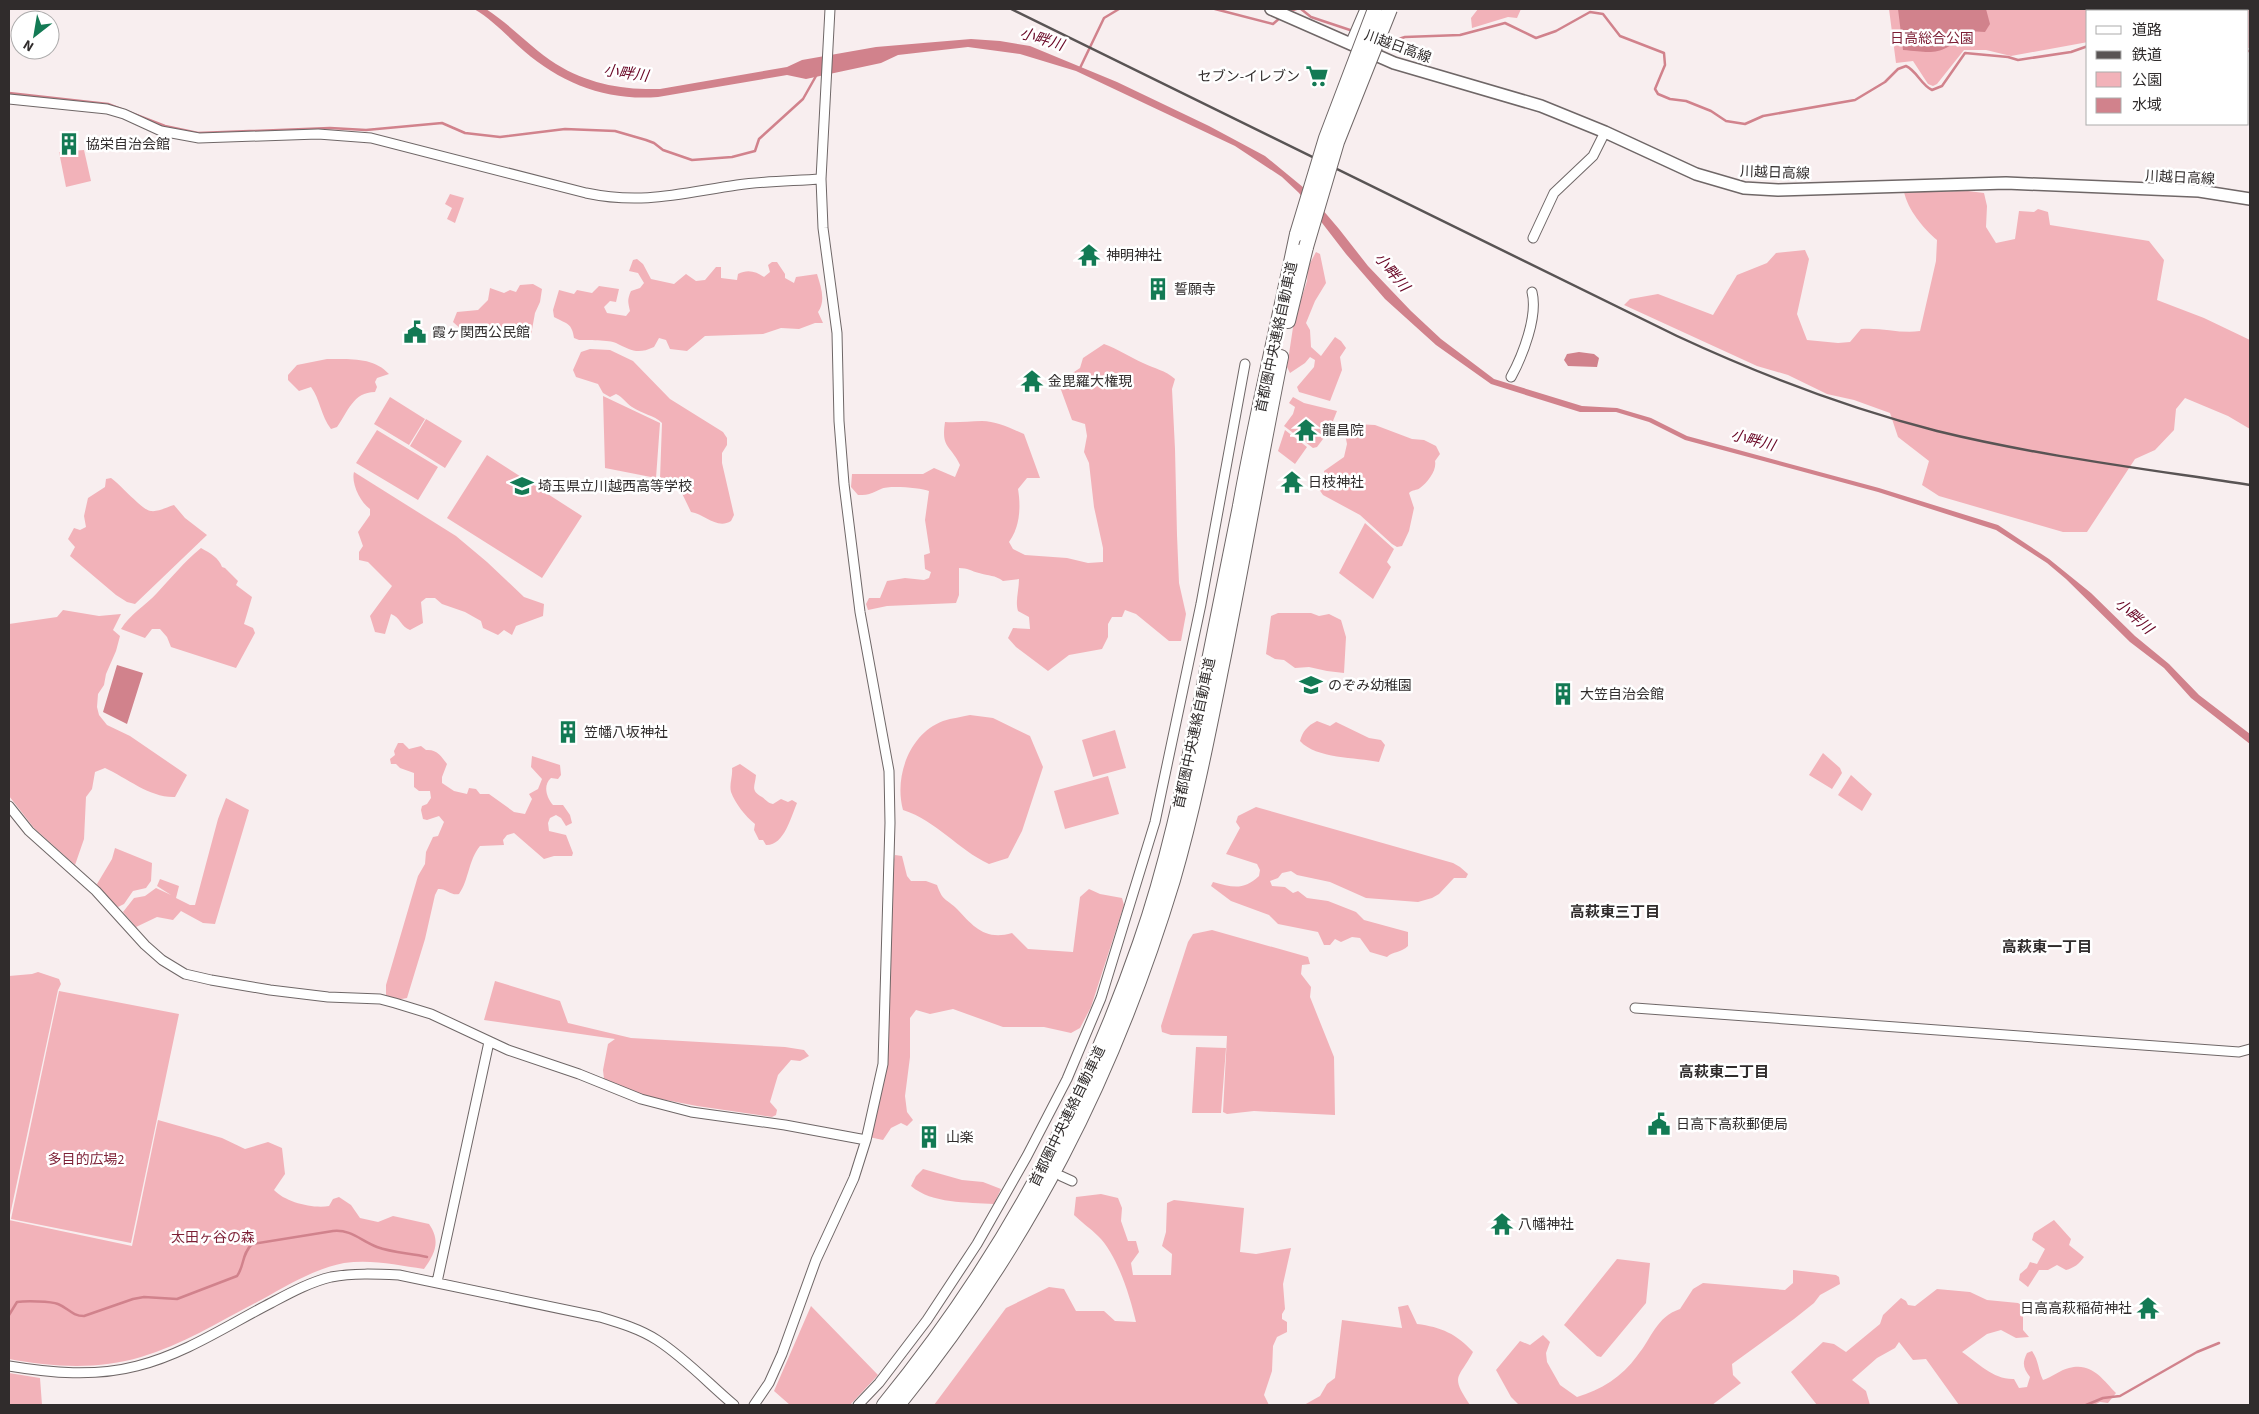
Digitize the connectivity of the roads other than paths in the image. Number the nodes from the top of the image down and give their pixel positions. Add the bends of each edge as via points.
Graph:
1 (830, 9) edge
2 (1365, 9) edge
3 (1376, 9) edge
4 (1390, 9) edge
5 (1274, 10) edge
6 (1350, 44) junction
7 (9, 99) edge
8 (1605, 132) junction
9 (821, 179) junction
10 (2250, 199) edge
11 (1532, 238) dead end
12 (1532, 292) dead end
13 (1245, 364) dead end
14 (1512, 377) dead end
15 (9, 806) edge
16 (1635, 1008) dead end
17 (489, 1042) junction
18 (2250, 1049) edge
19 (866, 1140) junction
20 (1027, 1156) junction
21 (1038, 1162) dead end
22 (1061, 1176) dead end
23 (1072, 1181) dead end
24 (437, 1282) junction
25 (9, 1366) edge
26 (734, 1405) edge
27 (754, 1405) edge
28 (858, 1405) edge
29 (884, 1405) edge
30 (898, 1405) edge

1 - 9 street
2 - 6 street
3 - 29 highway, 首都圏中央連絡自動車道, bridge via 1326,138 1298,234 1240,503 1183,792 1141,941 1097,1057 1036,1182 972,1287
4 - 30 highway, 首都圏中央連絡自動車道, bridge via 1337,142 1306,246 1283,345 1190,817 1173,880 1132,1002 1083,1118 1036,1205 977,1300
5 - 6 main road, 川越日高線
6 - 8 main road, 川越日高線 via 1394,63 1541,106
7 - 9 street via 107,109 161,131 199,138 318,134 371,138 602,196 657,199 739,185
8 - 10 main road, 川越日高線 via 1696,174 1744,188 1778,190 2015,183 2199,191
8 - 11 street via 1593,156 1554,193
9 - 19 street via 823,228 837,333 844,484 865,644 889,771 883,1064
12 - 14 street via 1534,299 1527,338
13 - 20 street via 1201,604 1152,830 1100,998 1067,1079
15 - 17 street via 29,830 96,891 145,945 180,972 270,990 380,999 431,1014
16 - 18 street via 2239,1052
17 - 19 street via 641,1100 691,1112
17 - 24 street
19 - 27 street via 849,1190 816,1260 782,1354 769,1383
20 - 21 street
20 - 28 street via 977,1244 927,1320
22 - 23 street
24 - 25 street via 367,1273 330,1278 301,1288 181,1350 137,1366 87,1374
24 - 26 street via 627,1325 670,1349

